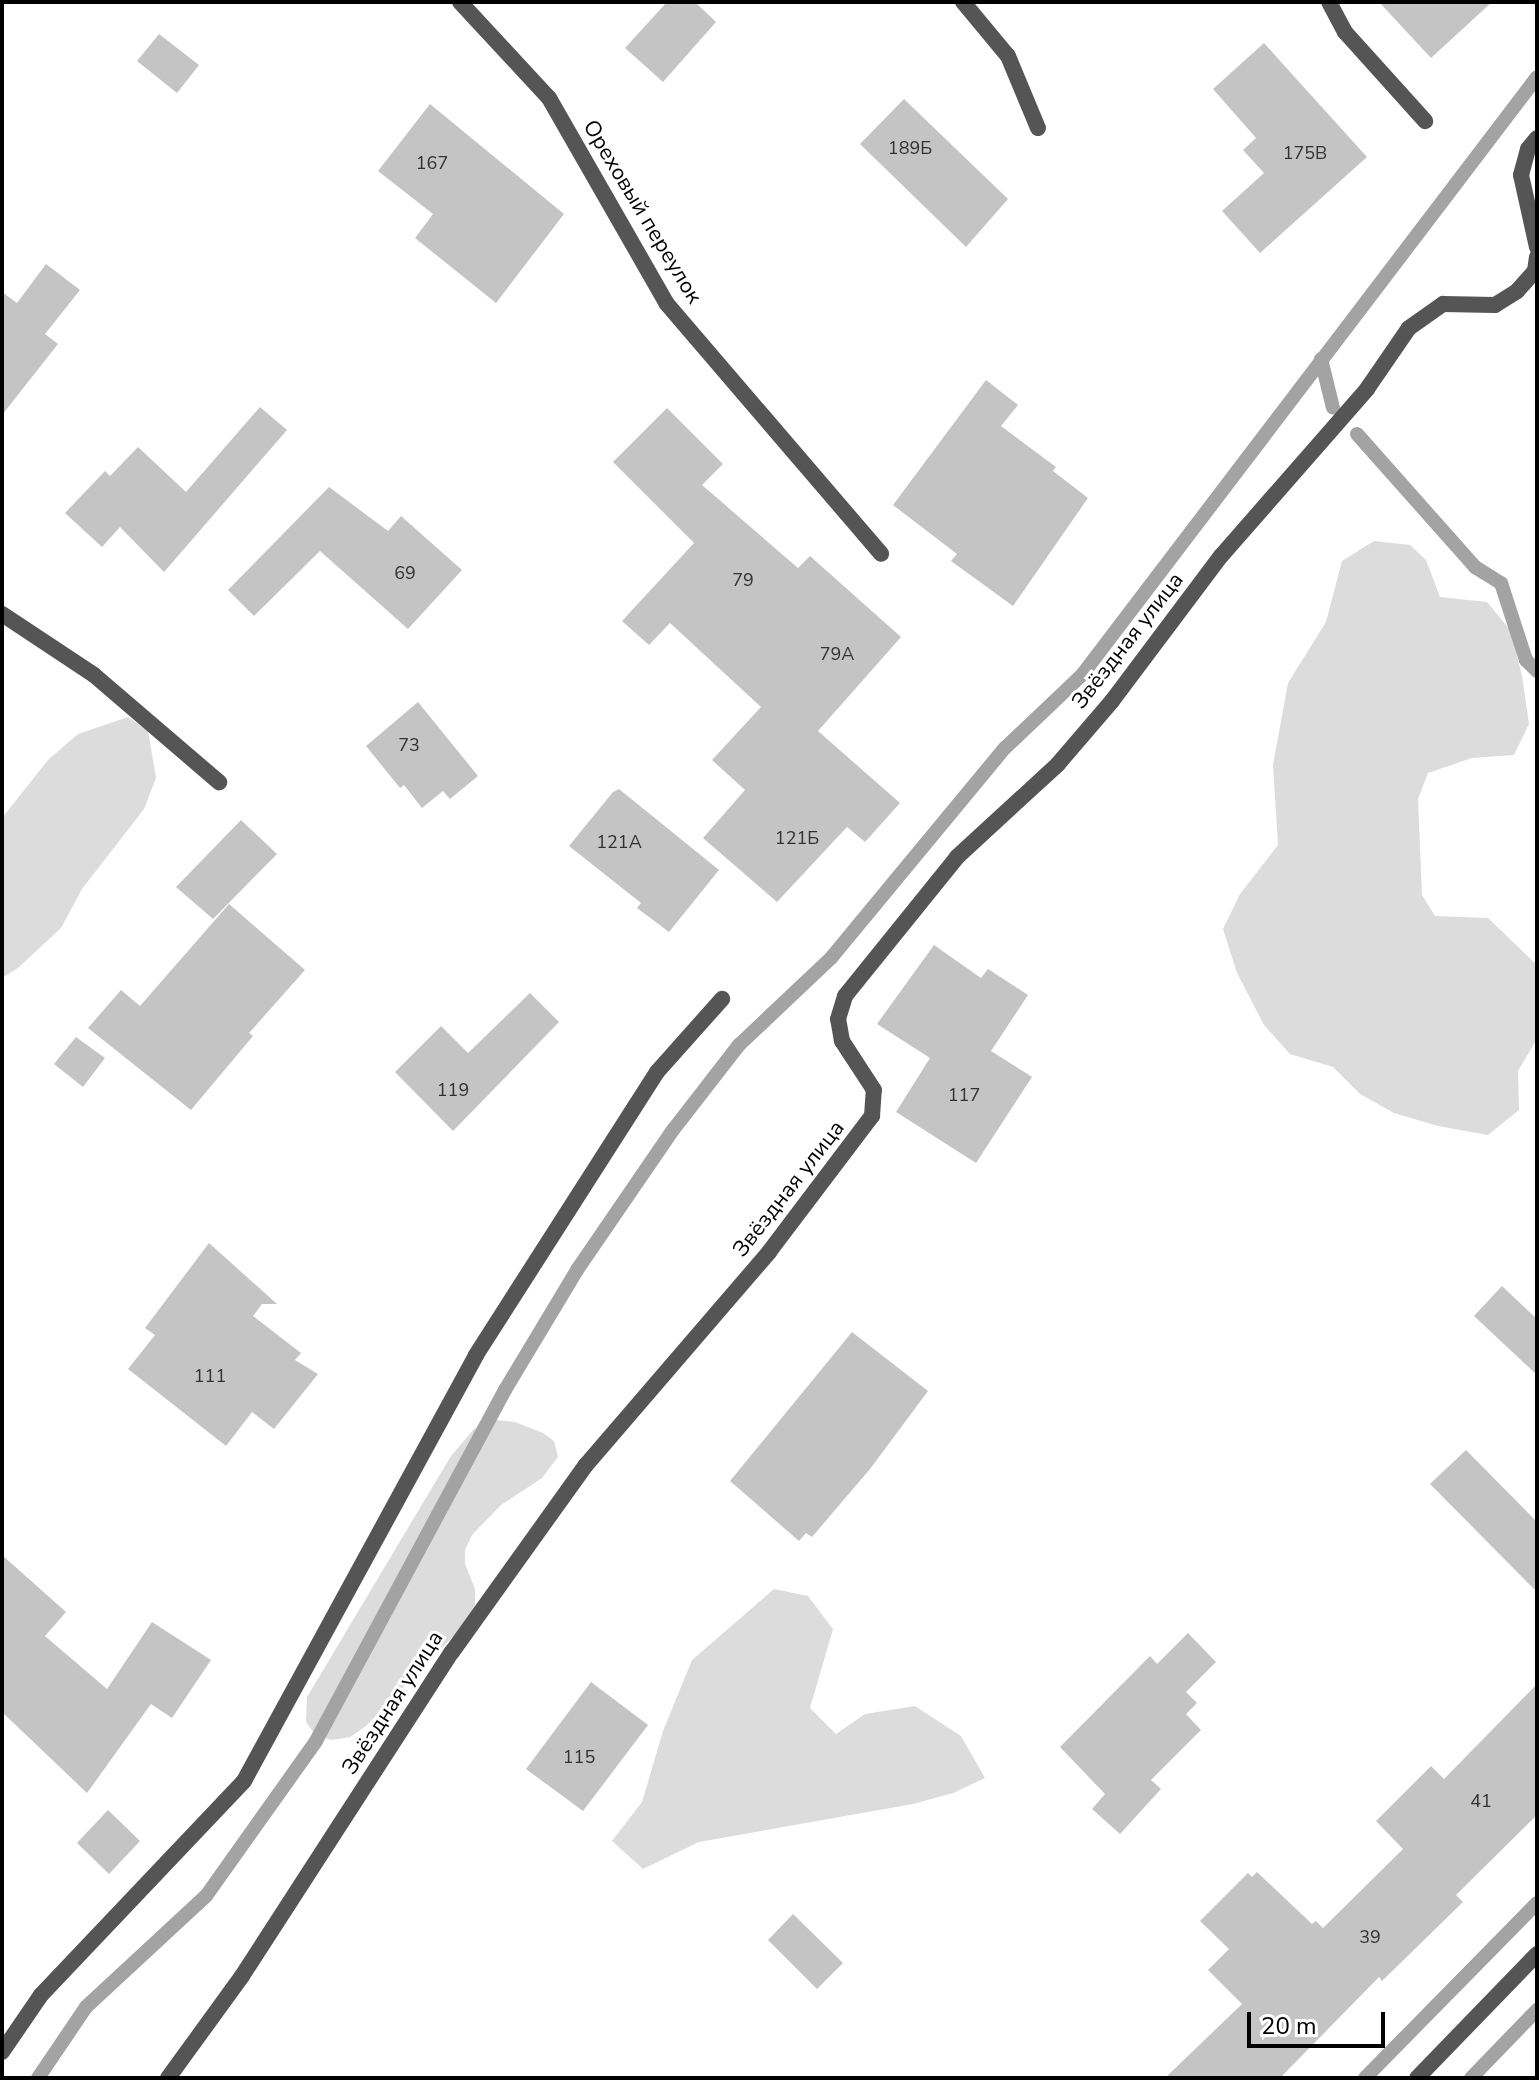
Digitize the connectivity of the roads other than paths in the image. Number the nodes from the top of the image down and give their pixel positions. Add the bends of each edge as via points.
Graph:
1 (460, 2) edge
2 (963, 2) edge
3 (1329, 2) edge
4 (1425, 121) dead end
5 (1038, 128) dead end
6 (1537, 138) edge
7 (1537, 247) edge
8 (1537, 257) edge
9 (881, 554) dead end
10 (2, 614) edge
11 (219, 782) dead end
12 (722, 999) dead end
13 (1537, 1954) edge
14 (2, 2052) edge
15 (168, 2078) edge
16 (1417, 2078) edge

1 - 9 street, Ореховый переулок via 549,98 667,304
2 - 5 street via 1008,56
3 - 4 street via 1345,32
6 - 7 street via 1521,175
8 - 15 street, Звёздная улица via 1535,271 1495,305 1443,304 1409,328 1367,389 1221,556 1112,701 1058,764 957,857 845,996 838,1019 842,1041 874,1090 872,1116 769,1252 586,1465 452,1652 242,1976
10 - 11 street via 94,675
12 - 14 street via 657,1072 476,1355 244,1781 41,1995
13 - 16 street

